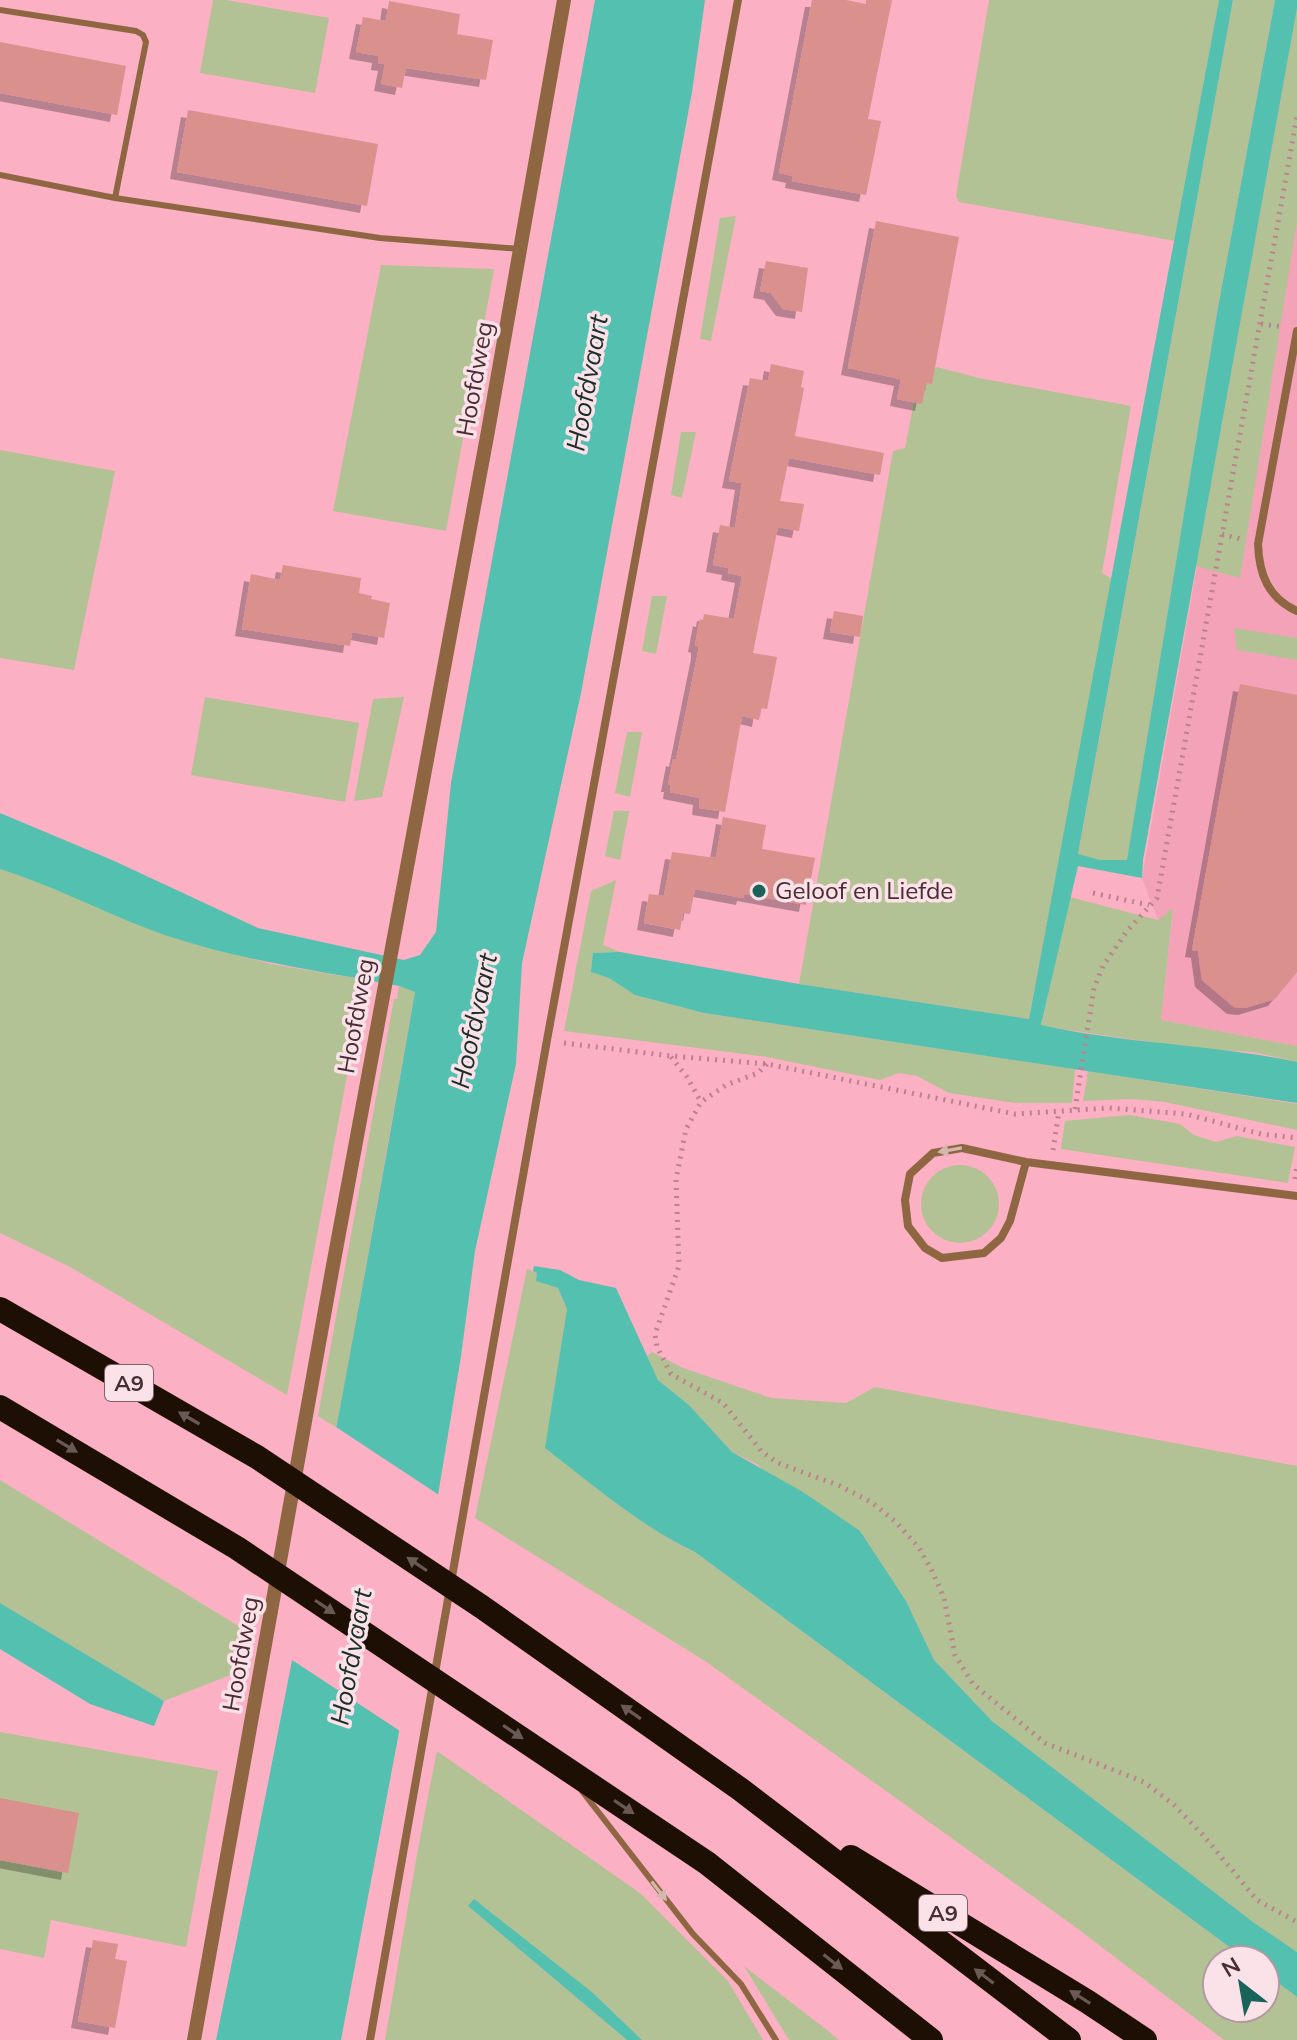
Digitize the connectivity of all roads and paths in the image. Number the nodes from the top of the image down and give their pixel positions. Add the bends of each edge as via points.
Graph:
1 (564, 0) edge
2 (738, 0) edge
3 (0, 10) edge
4 (1297, 116) edge
5 (0, 175) edge
6 (115, 198) junction
7 (520, 249) junction
8 (1297, 331) edge
9 (1295, 351) edge
10 (1297, 611) edge
11 (1093, 893) dead end
12 (1149, 905) junction
13 (547, 1040) junction
14 (671, 1056) junction
15 (767, 1064) junction
16 (701, 1102) junction
17 (1075, 1109) junction
18 (1059, 1111) junction
19 (1297, 1138) edge
20 (1026, 1162) junction
21 (1051, 1163) junction
22 (1297, 1196) edge
23 (0, 1309) edge
24 (0, 1407) edge
25 (560, 1763) junction
26 (740, 1789) junction
27 (1297, 1922) edge
28 (194, 2040) edge
29 (370, 2040) edge
30 (776, 2040) edge
31 (931, 2040) edge
32 (1069, 2040) edge
33 (1145, 2040) edge

1 - 7 street, Hoofdweg
2 - 13 street
3 - 6 lane via 143,35 146,42
4 - 12 path via 1157,898
5 - 6 lane
6 - 7 lane via 380,238
7 - 28 street, Hoofdweg
8 - 9 street
9 - 10 street via 1258,544 1261,571 1275,596
11 - 12 path
12 - 17 path via 1103,966 1094,988
13 - 14 path
13 - 29 street
14 - 15 path
14 - 16 path
15 - 16 path
15 - 18 path via 1015,1114
16 - 27 path via 686,1129 676,1179 679,1266 655,1334 671,1374 723,1403 762,1452 778,1463 840,1486 896,1522 932,1571 944,1598 955,1655 973,1684 1045,1743 1144,1782 1203,1835 1257,1900
17 - 18 path
17 - 19 path via 1186,1114
18 - 21 path
20 -> 20 street via 962,1148 933,1153 910,1174 908,1226 925,1248 942,1258 984,1253 1010,1221
20 - 21 street
21 - 22 street
26 -> 23 highway, A9 via 257,1457
24 -> 25 highway via 237,1548
25 -> 30 lane via 693,1934 741,1984
25 -> 31 highway via 707,1863
32 -> 26 highway, A9
33 -> 26 highway, A9

